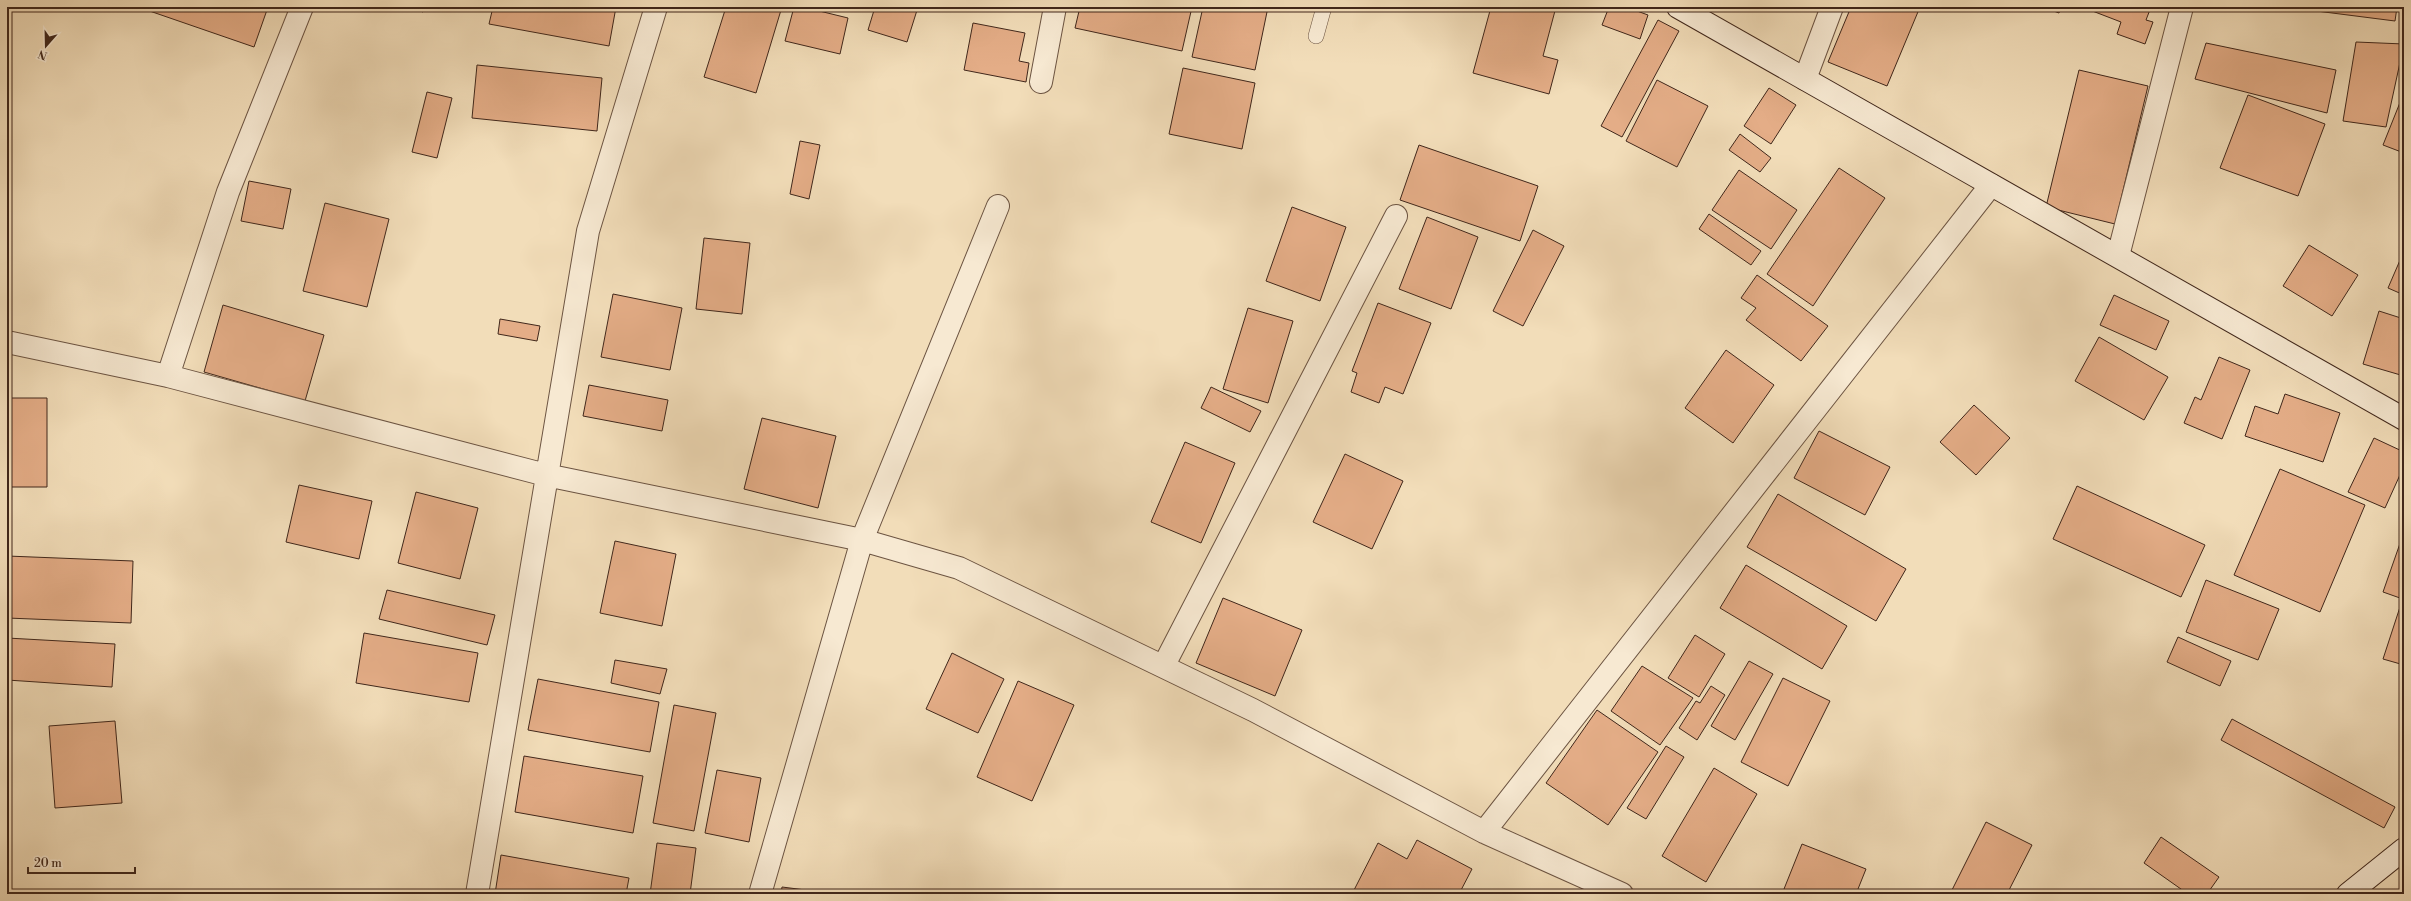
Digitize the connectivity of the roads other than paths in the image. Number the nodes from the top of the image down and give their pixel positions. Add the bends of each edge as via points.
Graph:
1 (302, 7) edge
2 (656, 7) edge
3 (1055, 7) edge
4 (1324, 7) edge
5 (1678, 7) edge
6 (1832, 7) edge
7 (2182, 7) edge
8 (1316, 36) dead end
9 (1805, 79) junction
10 (1041, 82) dead end
11 (1991, 185) junction
12 (998, 206) dead end
13 (1396, 216) dead end
14 (2118, 256) junction
15 (7, 342) edge
16 (168, 376) junction
17 (2404, 419) edge
18 (546, 475) junction
19 (862, 540) junction
20 (1164, 666) junction
21 (1484, 832) junction
22 (2404, 850) edge
23 (477, 894) edge
24 (760, 894) edge
25 (1622, 894) edge
26 (2348, 894) edge

1 - 16 street via 228,192
2 - 18 street via 588,231
3 - 10 street
4 - 8 lane
5 - 9 street
6 - 9 street
7 - 14 street
9 - 11 street
11 - 14 street
11 - 21 street
12 - 19 street
13 - 20 street
14 - 17 street
15 - 16 street
16 - 18 street
18 - 19 street
18 - 23 street
19 - 20 street via 959,568
19 - 24 street
20 - 21 street
21 - 25 street
22 - 26 street

